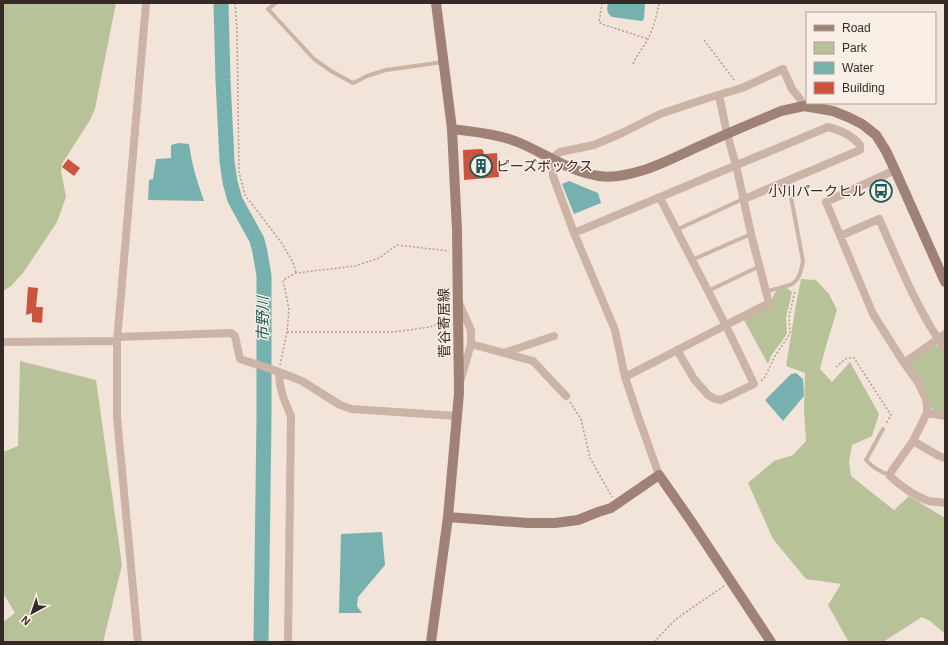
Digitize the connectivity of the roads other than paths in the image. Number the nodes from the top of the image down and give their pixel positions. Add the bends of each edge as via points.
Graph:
1 (146, 3) edge
2 (276, 3) edge
3 (436, 3) edge
4 (444, 62) junction
5 (718, 95) junction
6 (804, 106) junction
7 (452, 129) junction
8 (727, 134) junction
9 (552, 158) junction
10 (736, 165) junction
11 (895, 170) junction
12 (788, 180) junction
13 (660, 198) junction
14 (744, 199) junction
15 (676, 230) junction
16 (574, 233) junction
17 (752, 234) junction
18 (840, 236) junction
19 (691, 260) junction
20 (760, 266) junction
21 (945, 282) edge
22 (708, 291) junction
23 (767, 291) junction
24 (458, 300) junction
25 (726, 326) junction
26 (554, 336) dead end
27 (941, 337) edge
28 (117, 339) junction
29 (3, 342) edge
30 (471, 344) junction
31 (945, 349) edge
32 (677, 350) junction
33 (504, 353) junction
34 (904, 363) junction
35 (276, 371) junction
36 (625, 377) junction
37 (459, 387) junction
38 (566, 396) road end
39 (927, 413) junction
40 (457, 416) junction
41 (945, 416) edge
42 (883, 430) road end
43 (913, 441) junction
44 (945, 458) edge
45 (659, 475) junction
46 (890, 476) junction
47 (945, 503) edge
48 (448, 517) junction
49 (138, 642) edge
50 (288, 642) edge
51 (431, 642) edge
52 (771, 642) edge

1 - 28 street
2 - 4 lane via 268,9 314,58 353,83 386,70
3 - 4 street, 菅谷寄居線
4 - 7 street, 菅谷寄居線
5 - 6 street via 739,89 783,69 792,89
5 - 8 street
5 - 9 street via 660,114 594,145 560,152
6 - 8 street via 781,111
6 - 11 street via 833,111 862,124 876,135
7 - 9 street via 500,136 520,142
7 - 24 street, 菅谷寄居線
8 - 9 street via 642,171 610,177 584,173
8 - 10 street
9 - 16 street via 553,176
10 - 12 street via 828,127 840,130 860,145 860,150
10 - 13 street
10 - 14 street
11 - 18 street via 826,202
11 - 21 street
12 - 14 street
12 - 23 lane via 803,261 801,273 793,284
13 - 15 street
13 - 16 street
14 - 15 lane
14 - 17 street
15 - 19 street
16 - 36 street via 615,330
17 - 19 lane
17 - 20 street
18 - 27 street via 879,219 917,302
18 - 34 street via 873,314
19 - 22 street
20 - 22 lane
20 - 23 street
22 - 25 street
23 - 25 street via 769,303
24 - 30 street via 471,330
24 - 37 street, 菅谷寄居線
25 - 32 street
25 - 32 street via 754,384 721,400 715,399 694,379
26 - 33 street
27 - 31 street
27 - 34 street
28 - 29 street
28 - 35 street via 232,333 240,359
28 - 49 street via 117,417
30 - 33 street
30 - 37 street
32 - 36 street
33 - 38 street via 533,361
34 - 39 street via 925,397
35 - 40 street via 302,381 340,405 352,409
35 - 50 street via 281,393 291,416
36 - 45 street
37 - 40 street, 菅谷寄居線
39 - 41 street
39 - 43 street
40 - 48 street, 菅谷寄居線
42 - 46 lane via 866,460
43 - 44 street
43 - 46 street
45 - 48 street via 611,508 578,520 528,524
45 - 52 street
46 - 47 street via 917,496
48 - 51 street, 菅谷寄居線

